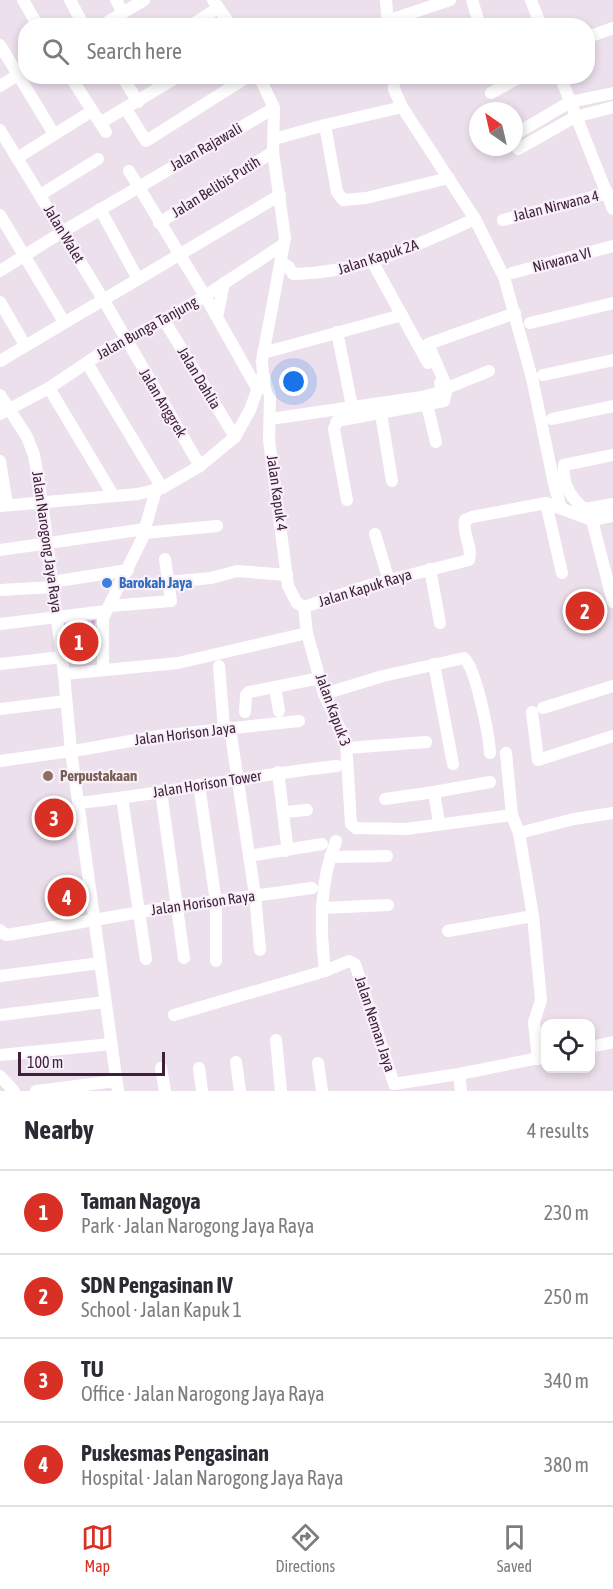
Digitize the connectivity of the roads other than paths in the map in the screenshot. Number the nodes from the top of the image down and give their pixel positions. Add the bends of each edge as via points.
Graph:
1 (23, 0) edge
2 (70, 0) edge
3 (116, 0) edge
4 (144, 0) edge
5 (386, 0) edge
6 (450, 0) edge
7 (472, 0) edge
8 (531, 0) edge
9 (216, 4) edge
10 (123, 13) junction
11 (33, 18) edge
12 (80, 18) edge
13 (115, 18) edge
14 (199, 18) edge
15 (226, 18) edge
16 (388, 18) edge
17 (401, 18) edge
18 (478, 18) edge
19 (538, 18) edge
20 (613, 28) edge
21 (595, 34) edge
22 (0, 45) edge
23 (18, 69) edge
24 (18, 75) edge
25 (27, 84) edge
26 (75, 84) edge
27 (127, 84) edge
28 (166, 84) edge
29 (236, 84) edge
30 (263, 84) edge
31 (394, 84) edge
32 (507, 84) edge
33 (563, 84) edge
34 (0, 86) edge
35 (491, 93) dead end
36 (613, 93) edge
37 (138, 102) junction
38 (570, 102) junction
39 (402, 107) junction
40 (613, 107) edge
41 (274, 108) junction
42 (126, 109) junction
43 (92, 111) junction
44 (575, 117) junction
45 (324, 125) junction
46 (0, 130) edge
47 (523, 130) edge
48 (54, 134) junction
49 (523, 145) edge
50 (274, 146) junction
51 (17, 158) junction
52 (98, 159) dead end
53 (129, 171) dead end
54 (449, 178) junction
55 (139, 187) junction
56 (608, 193) junction
57 (40, 195) junction
58 (280, 195) junction
59 (613, 209) edge
60 (100, 210) junction
61 (0, 215) edge
62 (476, 219) junction
63 (503, 220) dead end
64 (159, 223) junction
65 (62, 232) junction
66 (284, 244) junction
67 (613, 246) edge
68 (178, 255) junction
69 (24, 256) junction
70 (372, 261) junction
71 (280, 263) junction
72 (0, 271) edge
73 (512, 273) dead end
74 (138, 279) junction
75 (224, 283) junction
76 (205, 296) junction
77 (103, 299) junction
78 (0, 302) edge
79 (613, 303) edge
80 (515, 313) junction
81 (402, 315) junction
82 (217, 317) junction
83 (164, 320) junction
84 (64, 322) junction
85 (530, 323) dead end
86 (337, 332) junction
87 (126, 340) junction
88 (25, 345) junction
89 (264, 353) junction
90 (0, 360) edge
91 (613, 360) edge
92 (87, 363) junction
93 (489, 371) dead end
94 (263, 374) junction
95 (543, 375) dead end
96 (49, 388) junction
97 (447, 388) junction
98 (258, 390) junction
99 (0, 395) edge
100 (427, 405) junction
101 (352, 406) junction
102 (613, 406) edge
103 (5, 412) edge
104 (381, 414) junction
105 (270, 419) junction
106 (552, 419) dead end
107 (234, 437) junction
108 (436, 442) dead end
109 (613, 455) edge
110 (0, 461) edge
111 (200, 466) junction
112 (392, 481) dead end
113 (159, 489) junction
114 (113, 495) junction
115 (347, 500) dead end
116 (42, 502) junction
117 (546, 503) junction
118 (613, 504) edge
119 (4, 505) edge
120 (561, 508) junction
121 (613, 516) edge
122 (592, 520) junction
123 (217, 526) dead end
124 (145, 531) junction
125 (375, 534) dead end
126 (47, 544) junction
127 (0, 550) edge
128 (165, 559) dead end
129 (430, 569) junction
130 (128, 570) junction
131 (562, 573) dead end
132 (287, 575) junction
133 (389, 581) junction
134 (168, 582) junction
135 (52, 584) junction
136 (0, 590) edge
137 (613, 602) edge
138 (304, 607) junction
139 (108, 608) junction
140 (57, 618) junction
141 (440, 623) dead end
142 (0, 624) edge
143 (307, 633) junction
144 (62, 657) junction
145 (0, 664) edge
146 (434, 664) junction
147 (219, 666) dead end
148 (103, 669) junction
149 (64, 674) junction
150 (320, 678) junction
151 (613, 686) edge
152 (275, 687) junction
153 (324, 694) junction
154 (66, 701) junction
155 (0, 709) edge
156 (279, 711) dead end
157 (245, 712) dead end
158 (299, 721) dead end
159 (227, 729) junction
160 (613, 731) edge
161 (613, 736) edge
162 (426, 742) dead end
163 (558, 747) dead end
164 (347, 748) junction
165 (71, 751) junction
166 (490, 753) dead end
167 (506, 753) dead end
168 (0, 760) edge
169 (453, 764) dead end
170 (337, 766) dead end
171 (278, 772) junction
172 (238, 779) junction
173 (490, 782) dead end
174 (199, 784) junction
175 (161, 791) junction
176 (434, 792) junction
177 (122, 798) junction
178 (385, 799) dead end
179 (78, 803) junction
180 (307, 810) dead end
181 (284, 812) junction
182 (613, 813) edge
183 (512, 815) junction
184 (440, 823) junction
185 (519, 833) junction
186 (336, 841) dead end
187 (322, 844) dead end
188 (285, 851) junction
189 (249, 855) junction
190 (387, 856) dead end
191 (330, 857) junction
192 (312, 888) dead end
193 (255, 895) junction
194 (216, 902) junction
195 (388, 905) dead end
196 (177, 908) junction
197 (322, 908) junction
198 (138, 913) junction
199 (533, 916) junction
200 (94, 920) junction
201 (0, 930) edge
202 (448, 931) dead end
203 (260, 950) dead end
204 (184, 958) dead end
205 (146, 959) dead end
206 (216, 961) dead end
207 (100, 963) junction
208 (325, 971) junction
209 (0, 976) edge
210 (105, 1002) junction
211 (0, 1015) edge
212 (174, 1015) dead end
213 (276, 1040) dead end
214 (613, 1042) edge
215 (111, 1044) junction
216 (595, 1046) edge
217 (541, 1054) edge
218 (0, 1055) edge
219 (541, 1058) edge
220 (236, 1062) dead end
221 (318, 1063) dead end
222 (161, 1068) dead end
223 (199, 1068) dead end
224 (459, 1074) junction
225 (0, 1077) edge
226 (117, 1086) edge
227 (395, 1087) edge
228 (14, 1091) edge
229 (36, 1091) edge
230 (165, 1091) edge
231 (202, 1091) edge
232 (240, 1091) edge
233 (281, 1091) edge
234 (322, 1091) edge
235 (461, 1091) edge

1 - 11 street
2 - 12 street
3 - 10 street
4 - 10 street
5 - 16 street
6 - 17 street
7 - 18 street
8 - 19 street
9 - 14 street
9 - 15 street
10 - 13 street
20 - 21 street
22 - 23 street
24 - 34 street
25 - 48 street
26 - 43 street
27 - 37 street
28 - 37 street
29 - 42 street via 146,141
30 - 41 street
31 - 39 street
32 - 35 street
33 - 38 street
36 - 38 street
37 - 42 street
38 - 44 street
38 - 47 street
39 - 45 street, Jalan Belibis Putih
39 - 54 street
40 - 44 street
41 - 50 street
41 - 55 street, Jalan Rajawali
42 - 43 street via 103,128
43 - 48 street
44 - 49 street
44 - 56 street
45 - 50 street, Jalan Belibis Putih
45 - 54 street via 337,192 343,200
46 - 51 street, Jalan Walet
48 - 51 street
50 - 58 street
50 - 64 street, Jalan Belibis Putih
51 - 57 street, Jalan Walet
52 - 57 street
53 - 55 street
54 - 62 street
55 - 60 street, Jalan Rajawali
55 - 64 street
56 - 59 street
56 - 63 street, Jalan Nirwana 4
57 - 65 street, Jalan Walet
58 - 66 street
58 - 68 street
60 - 65 street, Jalan Rajawali
60 - 74 street
61 - 69 street
62 - 70 street, Jalan Kapuk 2A
62 - 80 street via 504,277
64 - 68 street
65 - 69 street, Jalan Rajawali
65 - 77 street, Jalan Walet
66 - 71 street
66 - 75 street, Jalan Bunga Tanjung
67 - 73 street, Nirwana VI
68 - 74 street
68 - 76 street
69 - 72 street, Jalan Rajawali
69 - 84 street
70 - 71 street, Jalan Kapuk 2A via 341,270 293,274
70 - 81 street
71 - 89 street
74 - 77 street
75 - 76 street, Jalan Bunga Tanjung
75 - 82 street
76 - 82 street
76 - 83 street, Jalan Bunga Tanjung
77 - 84 street
77 - 87 street, Jalan Walet
78 - 88 street
79 - 85 street
80 - 97 street via 428,344
80 - 120 street
81 - 86 street
81 - 101 street via 444,391
82 - 98 street
83 - 87 street, Jalan Bunga Tanjung
83 - 107 street, Jalan Dahlia
84 - 88 street
86 - 89 street
86 - 101 street
87 - 92 street, Jalan Bunga Tanjung
87 - 111 street, Jalan Anggrek
88 - 90 street
89 - 94 street
91 - 95 street
92 - 96 street, Jalan Bunga Tanjung
92 - 113 street
93 - 97 street
94 - 98 street
94 - 105 street, Jalan Kapuk 4 via 270,395
96 - 103 street, Jalan Bunga Tanjung
96 - 114 street
97 - 100 street via 444,401
98 - 107 street
99 - 103 street, Jalan Narogong Jaya Raya
100 - 104 street
100 - 108 street
101 - 105 street
102 - 106 street
103 - 116 street, Jalan Narogong Jaya Raya via 27,437
104 - 112 street
104 - 115 street via 339,420 334,425
105 - 132 street, Jalan Kapuk 4 via 269,440
107 - 111 street
109 - 118 street via 564,465 563,473 567,490 585,509
110 - 119 street
111 - 113 street
113 - 114 street
113 - 124 street
114 - 116 street
116 - 119 street
116 - 126 street, Jalan Narogong Jaya Raya
117 - 120 street, Jalan Kapuk Raya
117 - 129 street, Jalan Kapuk Raya via 465,520 469,560
117 - 131 street
120 - 122 street, Jalan Kapuk Raya
121 - 122 street
122 - 137 street
123 - 124 street
124 - 126 street
124 - 130 street
125 - 133 street
126 - 127 street
126 - 135 street, Jalan Narogong Jaya Raya
128 - 134 street
129 - 133 street, Jalan Kapuk Raya
129 - 141 street
130 - 135 street
130 - 139 street
132 - 134 street via 237,572
132 - 138 street, Jalan Kapuk 4 via 297,603
133 - 138 street, Jalan Kapuk Raya
134 - 139 street via 171,601
135 - 136 street
135 - 140 street, Jalan Narogong Jaya Raya
138 - 143 street, Jalan Kapuk Raya
139 - 140 street
139 - 148 street via 103,618
140 - 142 street
140 - 144 street, Jalan Narogong Jaya Raya
143 - 148 street via 177,663
143 - 150 street, Jalan Kapuk 3
144 - 145 street
144 - 149 street, Jalan Narogong Jaya Raya
146 - 153 street
146 - 166 street via 464,658 469,662 489,735
146 - 169 street
147 - 159 street
148 - 149 street
149 - 154 street, Jalan Narogong Jaya Raya
150 - 152 street
150 - 153 street, Jalan Kapuk 3
151 - 161 street via 538,710 538,760
152 - 156 street
152 - 157 street via 247,693
153 - 164 street, Jalan Kapuk 3
154 - 155 street
154 - 165 street, Jalan Narogong Jaya Raya
158 - 159 street, Jalan Horison Jaya
159 - 165 street, Jalan Horison Jaya
159 - 172 street
160 - 163 street
162 - 164 street
164 - 184 street, Jalan Kapuk 3 via 351,824 356,828 406,829
165 - 168 street, Jalan Horison Jaya
165 - 179 street, Jalan Narogong Jaya Raya
167 - 183 street
170 - 171 street, Jalan Horison Tower
171 - 172 street, Jalan Horison Tower
171 - 181 street
172 - 174 street, Jalan Horison Tower
172 - 189 street
173 - 176 street
174 - 175 street, Jalan Horison Tower
174 - 194 street
175 - 177 street, Jalan Horison Tower
175 - 196 street
176 - 178 street
176 - 184 street
177 - 179 street, Jalan Horison Tower
177 - 198 street
179 - 200 street, Jalan Narogong Jaya Raya
180 - 181 street
181 - 188 street
182 - 185 street
183 - 184 street
183 - 185 street
185 - 199 street
186 - 191 street
187 - 188 street
188 - 189 street
189 - 193 street
190 - 191 street
191 - 197 street
192 - 193 street, Jalan Horison Raya
193 - 194 street, Jalan Horison Raya
193 - 203 street
194 - 196 street, Jalan Horison Raya
194 - 206 street
195 - 197 street
196 - 198 street, Jalan Horison Raya
196 - 204 street
197 - 208 street
198 - 200 street, Jalan Horison Raya
198 - 205 street
199 - 202 street
199 - 217 street via 541,1000 534,1022
200 - 201 street, Jalan Horison Raya via 7,935
200 - 207 street, Jalan Narogong Jaya Raya
207 - 209 street
207 - 210 street, Jalan Narogong Jaya Raya
208 - 212 street, Jalan Neman Jaya
208 - 227 street, Jalan Neman Jaya via 349,961 355,964
210 - 211 street
210 - 215 street, Jalan Narogong Jaya Raya
213 - 233 street
214 - 216 street
215 - 218 street
215 - 226 street, Jalan Narogong Jaya Raya
219 - 224 street, Jalan Neman Jaya
220 - 232 street
221 - 234 street
222 - 230 street
223 - 231 street
224 - 227 street, Jalan Neman Jaya
224 - 235 street
225 - 228 street
226 - 229 street

